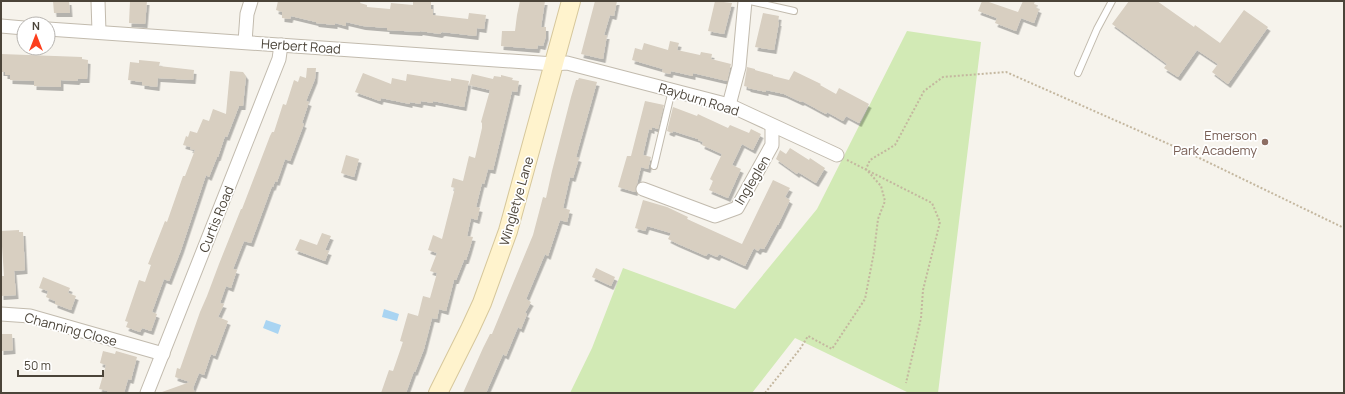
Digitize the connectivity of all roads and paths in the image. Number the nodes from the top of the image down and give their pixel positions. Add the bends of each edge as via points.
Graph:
1 (98, 1) edge
2 (251, 1) edge
3 (571, 1) edge
4 (745, 1) edge
5 (750, 1) edge
6 (1112, 1) edge
7 (794, 11) dead end
8 (1, 26) edge
9 (16, 27) edge
10 (56, 29) edge
11 (99, 32) junction
12 (245, 42) junction
13 (281, 45) junction
14 (554, 64) junction
15 (1078, 73) dead end
16 (672, 90) junction
17 (729, 105) junction
18 (772, 126) junction
19 (837, 155) joint
20 (654, 166) dead end
21 (866, 169) junction
22 (643, 189) dead end
23 (1344, 228) edge
24 (1, 314) edge
25 (163, 354) junction
26 (906, 383) dead end
27 (147, 393) edge
28 (438, 393) edge
29 (765, 393) edge

1 - 11 street
2 - 12 street via 247,14
3 - 14 street, Wingletye Lane
4 - 17 street via 739,67
5 - 7 lane
6 - 15 lane
8 - 9 street
10 - 11 street, Herbert Road
11 - 12 street, Herbert Road
12 - 13 street, Herbert Road
13 - 14 street, Herbert Road
13 - 25 street, Curtis Road via 279,59
14 - 16 street, Rayburn Road via 567,63
14 - 28 street, Wingletye Lane via 518,199 496,267 470,329
16 - 17 street, Rayburn Road
16 - 20 lane
17 - 18 street, Rayburn Road
18 - 19 street, Rayburn Road
18 - 22 street, Ingleglen via 772,145 737,208 715,216
19 - 21 path
21 - 23 path via 870,160 895,145 924,91 943,77 1006,72 1189,153
21 - 26 path via 932,202 940,222 923,290 921,318
21 - 29 path via 881,186 885,201 878,219 865,299 832,349 808,336
24 - 25 street, Channing Close via 30,316
25 - 27 street, Curtis Road

